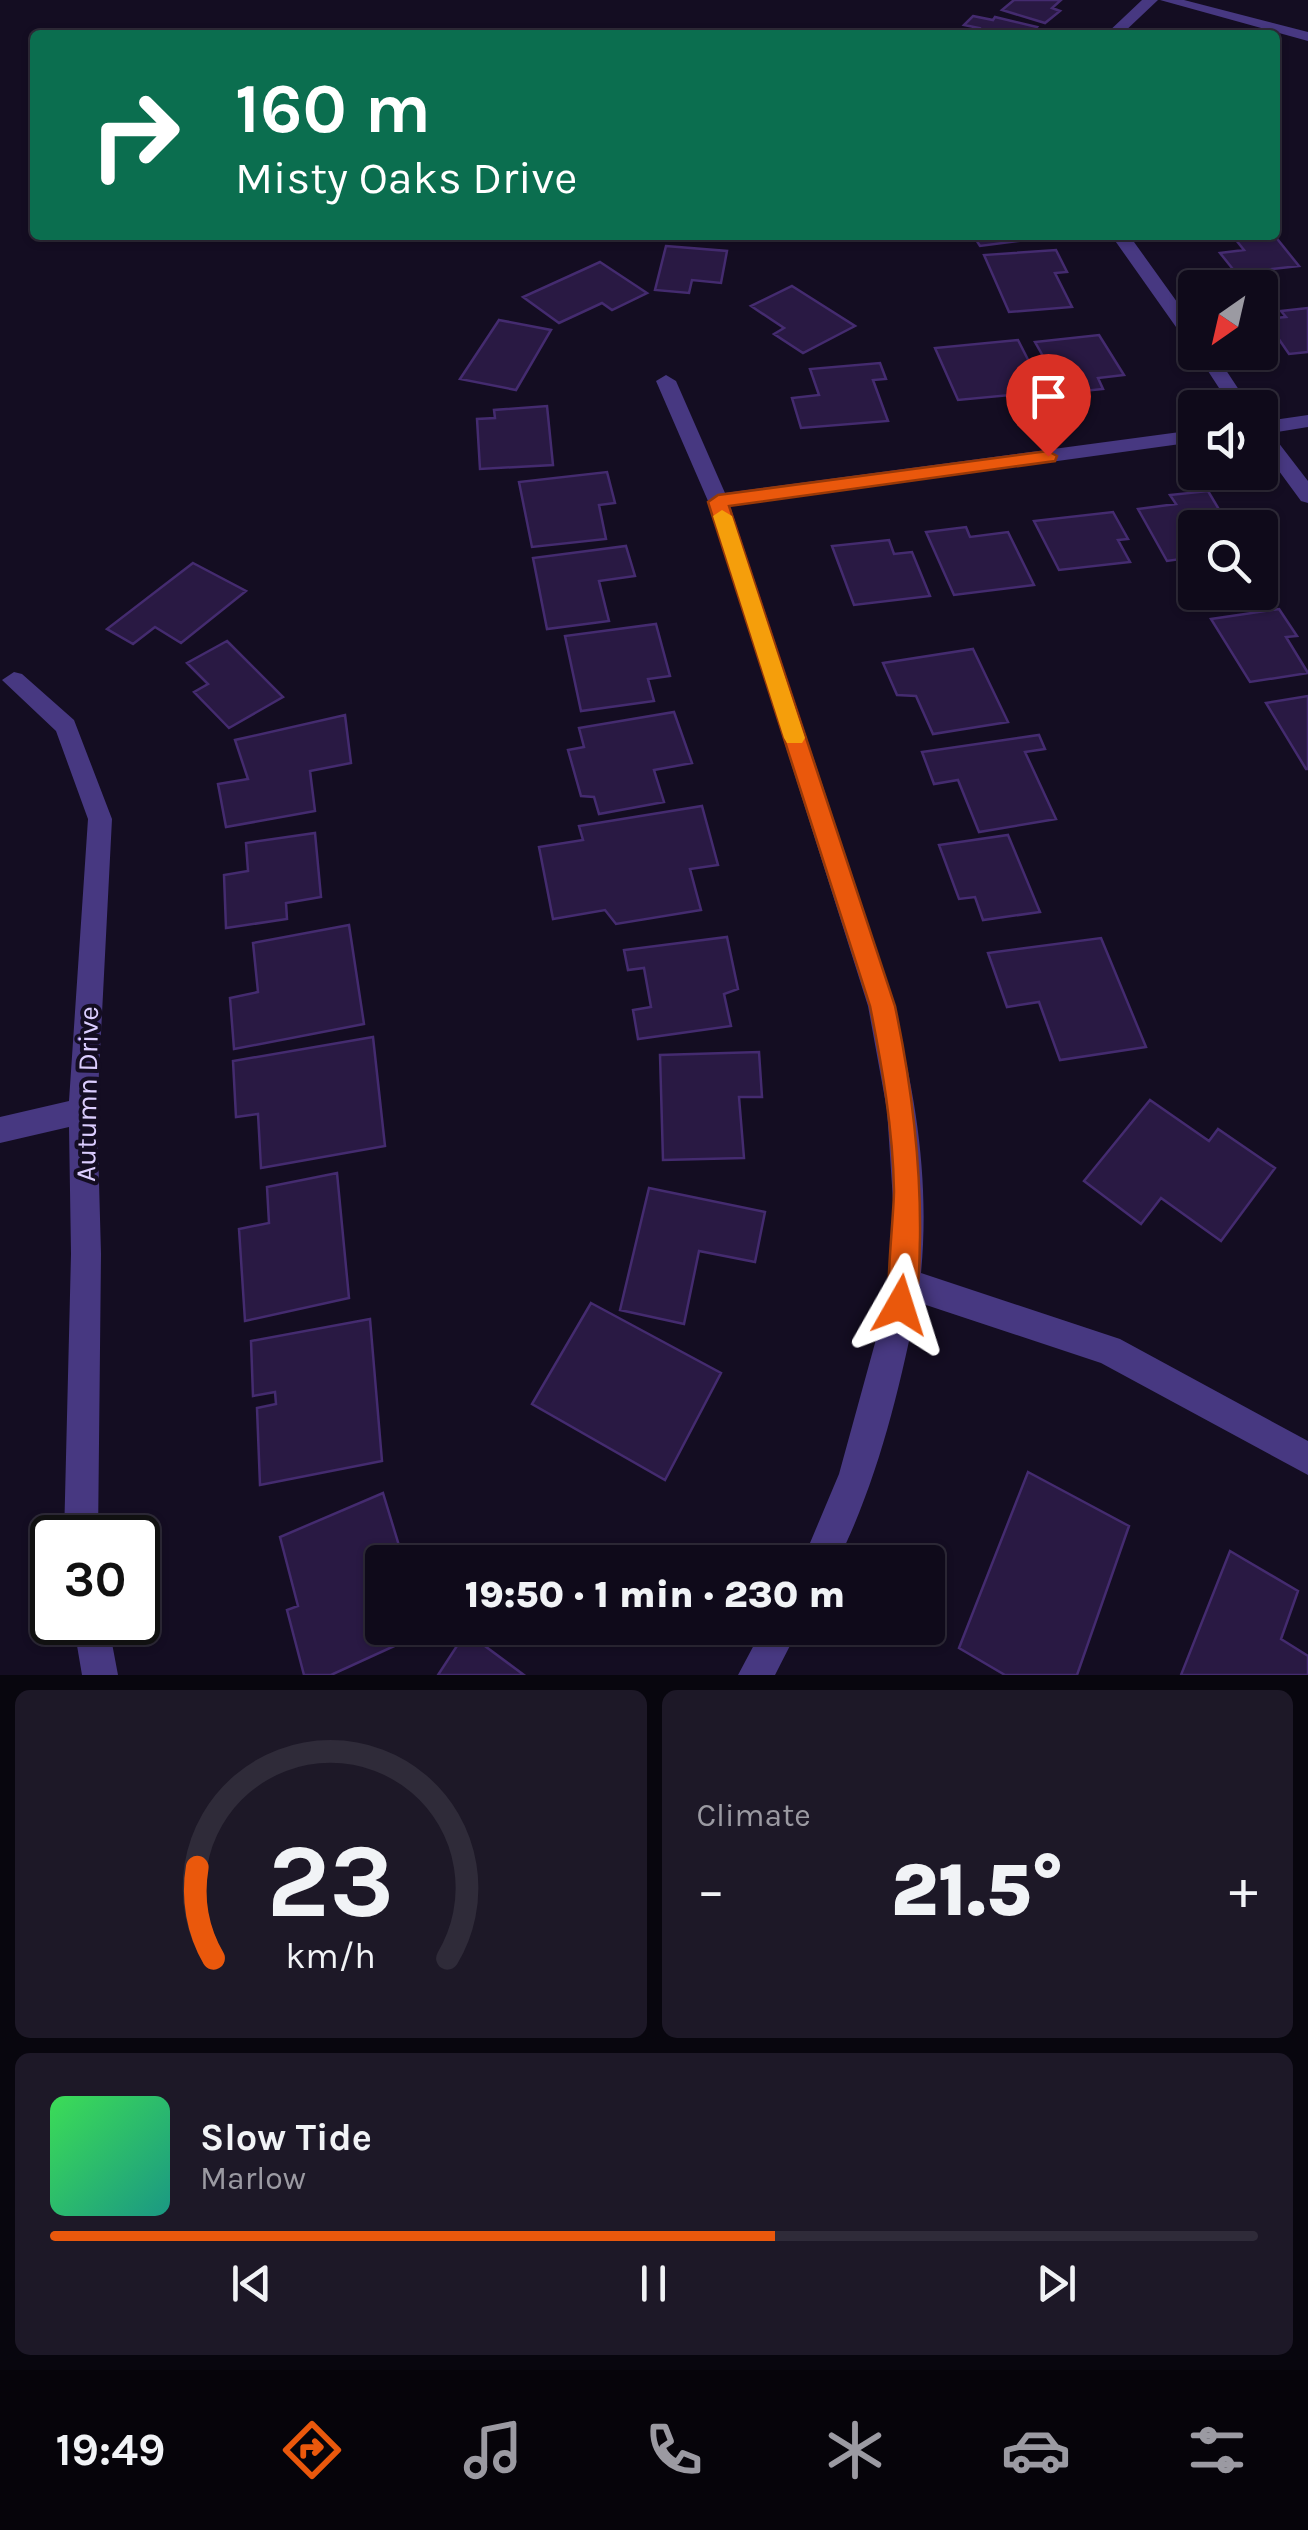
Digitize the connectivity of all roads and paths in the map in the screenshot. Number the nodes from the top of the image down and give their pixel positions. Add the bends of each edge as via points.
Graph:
1 (1151, 0) edge
2 (1167, 0) edge
3 (1118, 30) edge
4 (1308, 37) edge
5 (1124, 240) edge
6 (1178, 316) edge
7 (666, 382) dead end
8 (1308, 421) edge
9 (1278, 427) edge
10 (1178, 438) edge
11 (1278, 455) edge
12 (1308, 496) edge
13 (718, 502) junction
14 (14, 680) dead end
15 (83, 1112) junction
16 (0, 1130) edge
17 (905, 1284) junction
18 (1308, 1459) edge
19 (81, 1515) edge
20 (828, 1545) edge
21 (94, 1645) edge
22 (773, 1645) edge
23 (100, 1675) edge
24 (756, 1675) edge

1 - 3 street
2 - 4 street
5 - 6 street
7 - 13 street
8 - 9 street
10 - 13 street
11 - 12 street
13 - 17 street via 882,1006 907,1189
14 - 15 street, Autumn Drive via 66,726 100,819
15 - 16 street
15 - 19 street, Autumn Drive
17 - 18 street via 1109,1350
17 - 20 street via 860,1459
21 - 23 street
22 - 24 street

